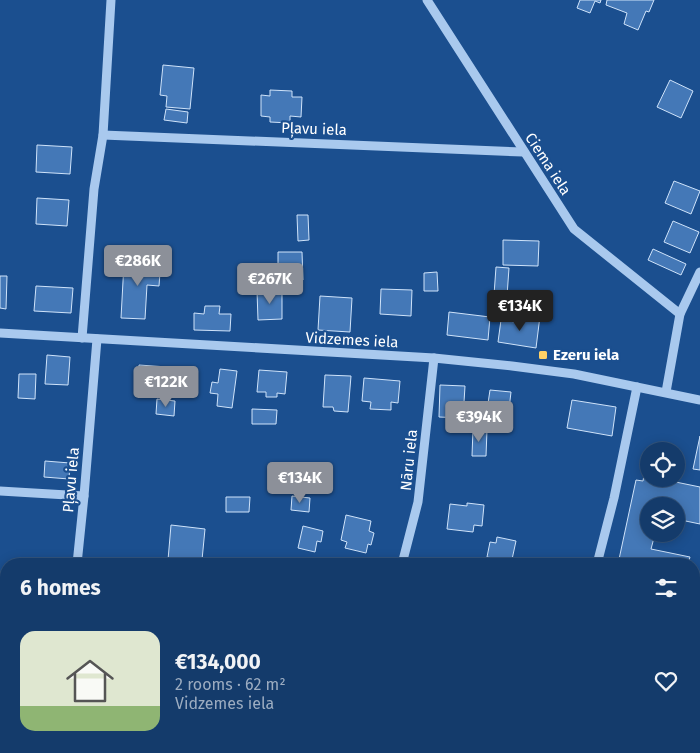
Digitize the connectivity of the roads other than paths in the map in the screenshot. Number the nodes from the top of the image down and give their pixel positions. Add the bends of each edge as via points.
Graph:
1 (111, 0) edge
2 (427, 0) edge
3 (103, 135) junction
4 (524, 152) junction
5 (700, 272) edge
6 (680, 314) junction
7 (0, 333) edge
8 (82, 338) junction
9 (97, 339) junction
10 (434, 358) junction
11 (637, 387) junction
12 (666, 392) junction
13 (700, 400) edge
14 (0, 491) edge
15 (84, 496) junction
16 (78, 558) edge
17 (404, 558) edge
18 (599, 558) edge

1 - 3 street
2 - 4 street, Ciema iela
3 - 4 street, Pļavu iela
3 - 8 street via 94,189
4 - 6 street, Ciema iela via 574,229
5 - 6 street
6 - 12 street
7 - 8 street, Vidzemes iela
8 - 9 street, Vidzemes iela
9 - 10 street, Vidzemes iela
9 - 15 street, Pļavu iela
10 - 11 street, Vidzemes iela via 574,374
10 - 17 street, Nāru iela via 418,502
11 - 12 street, Vidzemes iela
11 - 18 street
12 - 13 street, Vidzemes iela
14 - 15 street
15 - 16 street, Pļavu iela

